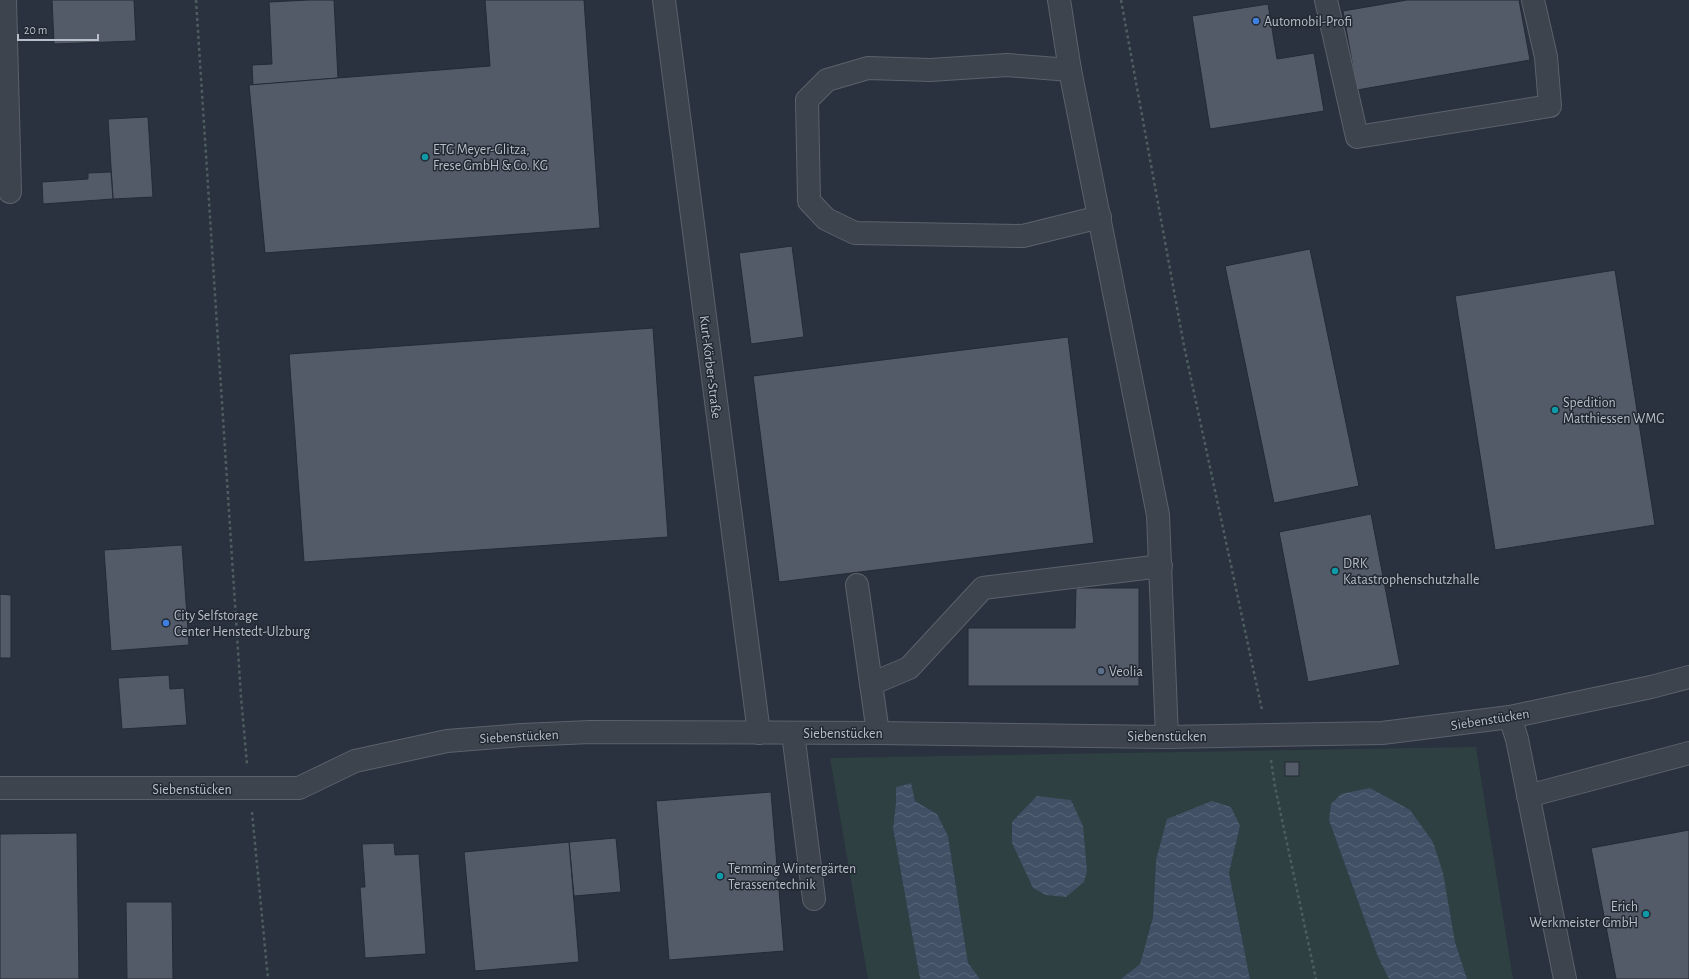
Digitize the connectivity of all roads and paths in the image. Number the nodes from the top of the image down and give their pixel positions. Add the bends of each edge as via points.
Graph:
1 (5, 0) edge
2 (196, 0) edge
3 (664, 0) edge
4 (1059, 0) edge
5 (1120, 0) edge
6 (1326, 0) edge
7 (1533, 0) edge
8 (1070, 70) junction
9 (10, 192) dead end
10 (1100, 217) junction
11 (1161, 566) junction
12 (857, 585) dead end
13 (1689, 677) edge
14 (871, 684) junction
15 (1510, 717) junction
16 (759, 733) junction
17 (793, 733) junction
18 (878, 733) junction
19 (1268, 736) junction
20 (1167, 737) junction
21 (1689, 753) edge
22 (0, 788) edge
23 (249, 789) junction
24 (1528, 796) junction
25 (814, 899) dead end
26 (268, 979) edge
27 (1316, 979) edge
28 (1565, 979) edge

1 - 9 street
2 - 23 path via 240,697
3 - 16 street, Kurt-Körber-Straße
4 - 8 street
5 - 19 path via 1184,346
6 - 7 street via 1357,138 1550,106 1546,57
8 - 10 street
8 - 10 street via 1006,66 930,70 868,68 827,80 807,100 809,201 826,219 855,233 1023,236
10 - 11 street via 1158,515
11 - 14 street via 984,588 909,668
11 - 20 street
12 - 14 street
13 - 15 street, Siebenstücken
14 - 18 street
15 - 19 street, Siebenstücken via 1382,733
15 - 24 street
16 - 17 street, Siebenstücken
16 - 23 street, Siebenstücken via 590,732 447,741 355,761 299,788
17 - 18 street, Siebenstücken
17 - 25 street
18 - 20 street, Siebenstücken
19 - 20 street, Siebenstücken
19 - 27 path via 1275,786
21 - 24 street
22 - 23 street, Siebenstücken
23 - 26 path
24 - 28 street

